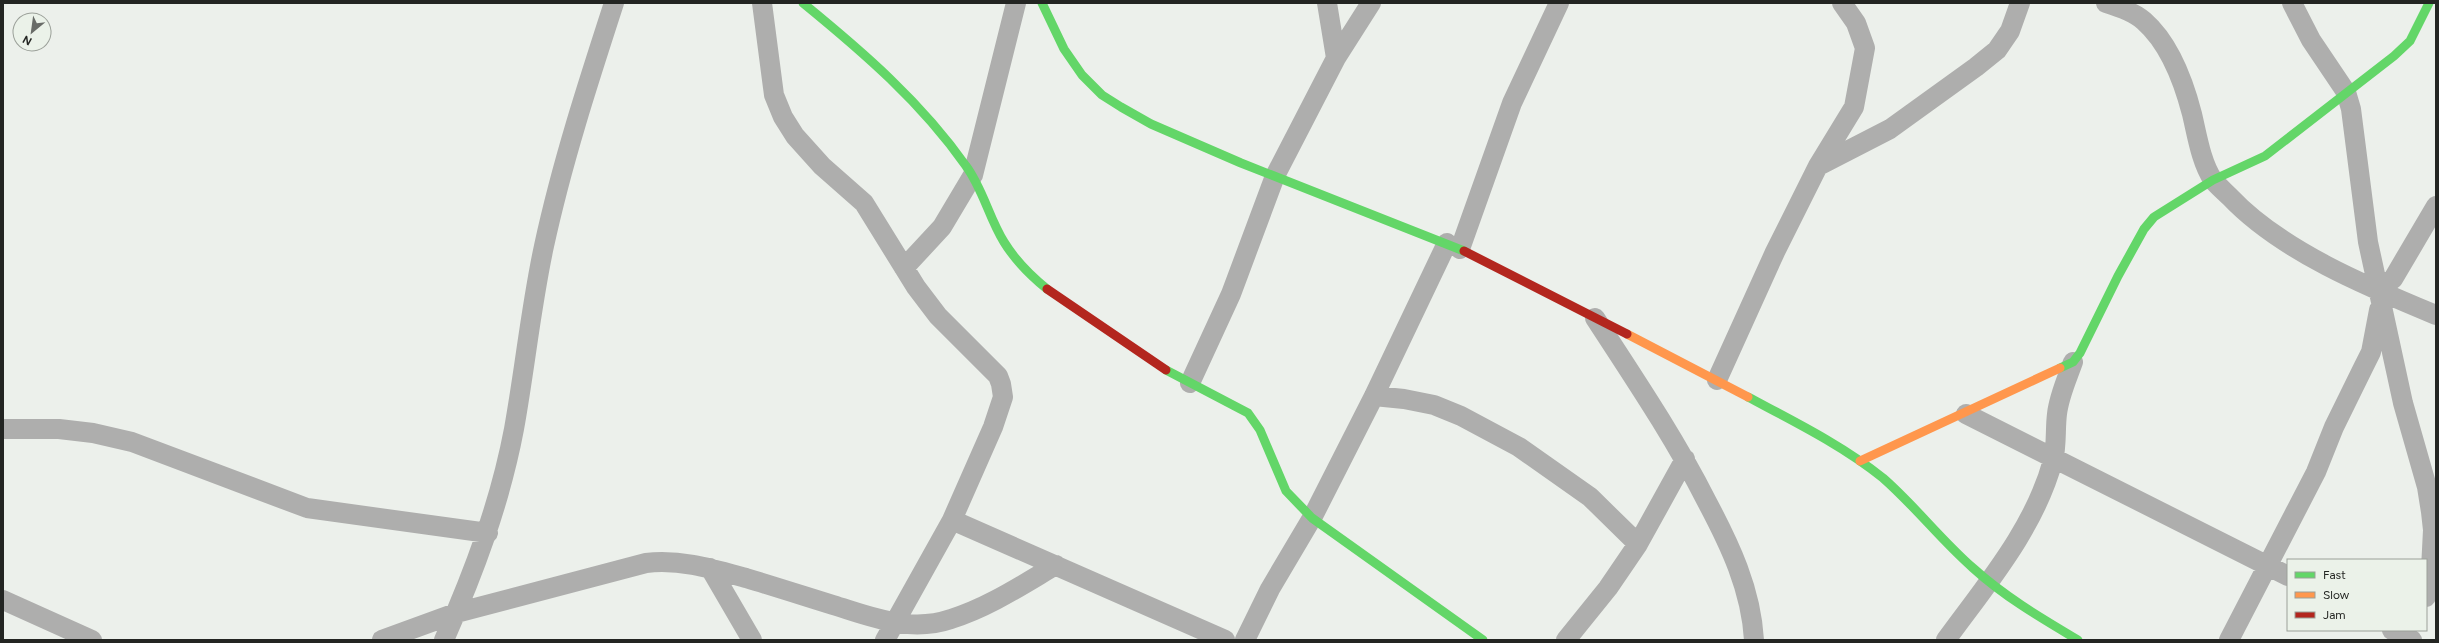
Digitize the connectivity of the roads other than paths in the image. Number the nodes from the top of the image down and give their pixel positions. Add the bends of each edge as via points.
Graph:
1 (614, 3) edge
2 (762, 3) edge
3 (803, 3) edge
4 (1016, 3) edge
5 (1042, 3) edge
6 (1327, 3) edge
7 (1371, 3) edge
8 (1559, 3) edge
9 (1842, 3) edge
10 (2020, 3) edge
11 (2106, 3) edge
12 (2292, 3) edge
13 (2429, 3) edge
14 (1336, 58) junction
15 (2346, 92) junction
16 (1818, 166) junction
17 (973, 175) junction
18 (1275, 176) junction
19 (2213, 180) junction
20 (2436, 206) edge
21 (1454, 246) junction
22 (904, 268) junction
23 (2380, 293) junction
24 (2436, 315) edge
25 (1595, 318) junction
26 (2073, 362) junction
27 (1717, 380) junction
28 (1190, 383) junction
29 (1374, 396) junction
30 (1966, 414) junction
31 (3, 429) edge
32 (1685, 459) junction
33 (2053, 459) junction
34 (1860, 461) junction
35 (1312, 518) junction
36 (952, 520) junction
37 (488, 533) junction
38 (1638, 544) junction
39 (1056, 565) junction
40 (2267, 565) junction
41 (710, 568) junction
42 (2287, 575) edge
43 (1989, 582) junction
44 (2427, 591) edge
45 (3, 600) edge
46 (456, 613) junction
47 (2394, 631) edge
48 (890, 632) edge
49 (92, 640) edge
50 (382, 640) edge
51 (444, 640) edge
52 (752, 640) edge
53 (1225, 640) edge
54 (1246, 640) edge
55 (1483, 640) edge
56 (1566, 640) edge
57 (1754, 640) edge
58 (1946, 640) edge
59 (2078, 640) edge
60 (2229, 640) edge
61 (2412, 640) edge

1 - 37 street via 557,187 544,248 514,430
2 - 22 street via 774,95 783,118 795,136 822,166 864,203
3 - 17 street via 903,89 953,147
4 - 17 street
5 - 18 street via 1064,49 1082,75 1102,95 1151,124
6 - 14 street
7 - 14 street
8 - 21 street via 1512,103
9 - 16 street via 1862,36 1864,57 1854,107
10 - 16 street via 2010,31 1997,50 1976,67 1890,129
11 - 19 street via 2128,11 2144,21 2171,58
12 - 15 street via 2311,40
13 - 15 street via 2410,41
14 - 18 street
15 - 19 street via 2265,156
15 - 23 street via 2351,108 2368,242
16 - 27 street via 1775,252
17 - 22 street via 942,227
17 - 28 street via 1004,242 1032,277 1136,352
18 - 21 street
18 - 28 street via 1231,294
19 - 23 street via 2243,211 2272,233
19 - 26 street via 2169,206 2154,217 2144,229
20 - 23 street via 2393,279
21 - 25 street
21 - 29 street
22 - 36 street via 938,316 998,376 1001,384 1001,406
23 - 24 street
23 - 40 street via 2371,352 2334,427 2316,472
23 - 44 street via 2403,403 2427,487 2431,512 2433,530
25 - 27 street
25 - 32 street
26 - 30 street
26 - 33 street via 2057,413
27 - 34 street via 1822,437
28 - 35 street via 1242,410 1252,418 1287,492
29 - 35 street
29 - 38 street via 1434,405 1461,416 1519,447 1590,498
30 - 33 street
30 - 34 street
31 - 37 street via 59,429 93,433 132,442 307,508
32 - 38 street
32 - 57 street via 1716,518 1742,576 1750,601
33 - 40 street
33 - 43 street via 2029,519
34 - 43 street via 1911,503 1972,568
35 - 54 street via 1270,589
35 - 55 street
36 - 39 street
36 - 48 street
37 - 46 street
38 - 56 street via 1608,588
39 - 48 street via 1001,598 950,620 910,625
39 - 53 street
40 - 42 street
40 - 60 street
41 - 46 street via 664,561 646,563
41 - 48 street
41 - 52 street
43 - 58 street
43 - 59 street via 2021,606
45 - 49 street
46 - 50 street
46 - 51 street
47 - 61 street

